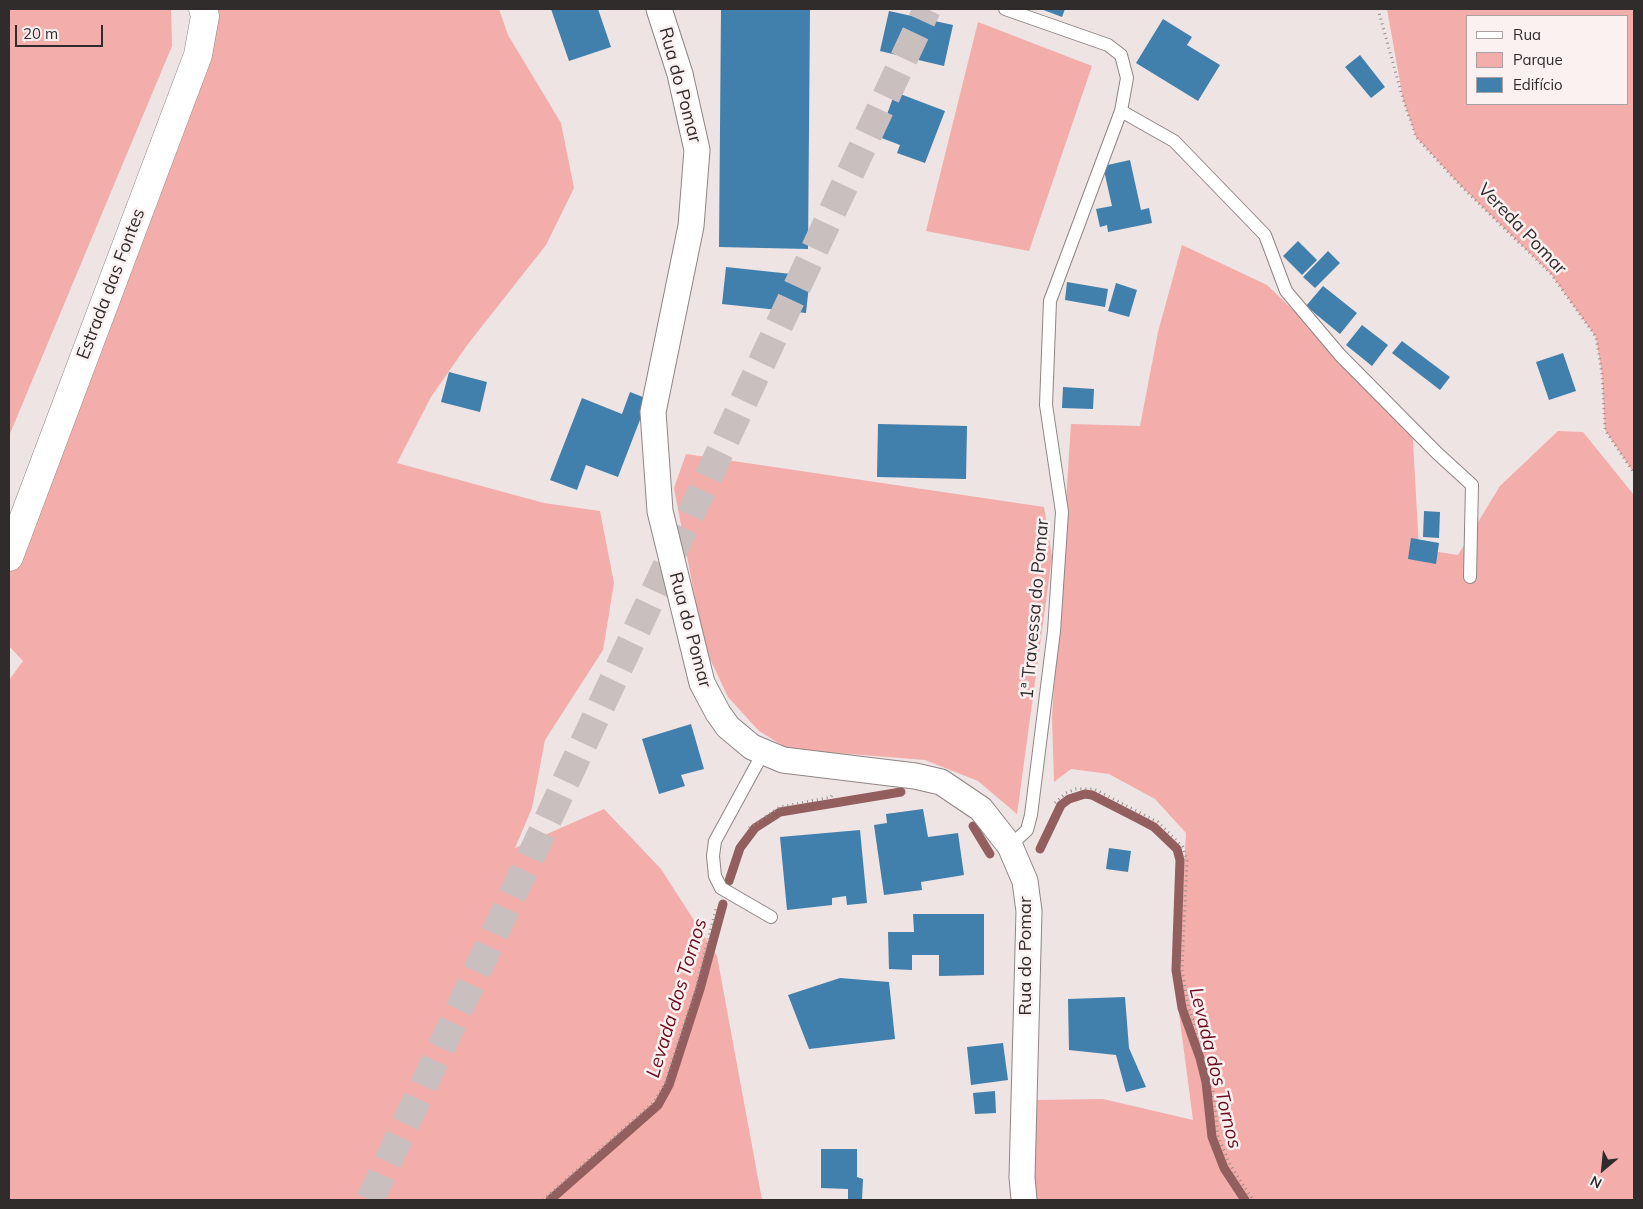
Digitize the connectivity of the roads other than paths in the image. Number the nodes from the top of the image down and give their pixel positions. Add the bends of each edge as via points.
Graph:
1 (204, 9) edge
2 (659, 9) edge
3 (1005, 9) edge
4 (1121, 111) junction
5 (9, 557) edge
6 (1470, 577) dead end
7 (763, 753) junction
8 (1018, 838) junction
9 (771, 917) dead end
10 (1024, 1200) edge

1 - 5 street, Estrada das Fontes via 198,55
2 - 7 street, Rua do Pomar via 680,74 697,150 691,226 653,412 660,511 709,699 728,727 752,748
3 - 4 lane, 1ª Travessa do Pomar via 1108,45 1121,55 1128,78
4 - 6 lane via 1174,141 1265,235 1286,291 1340,355 1472,484
4 - 8 lane, 1ª Travessa do Pomar via 1050,301 1046,405 1062,512 1054,632 1031,815
7 - 8 street, Rua do Pomar via 782,760 941,782
7 - 9 lane via 715,841 714,863 715,876 721,888
8 - 10 street, Rua do Pomar via 1029,911

